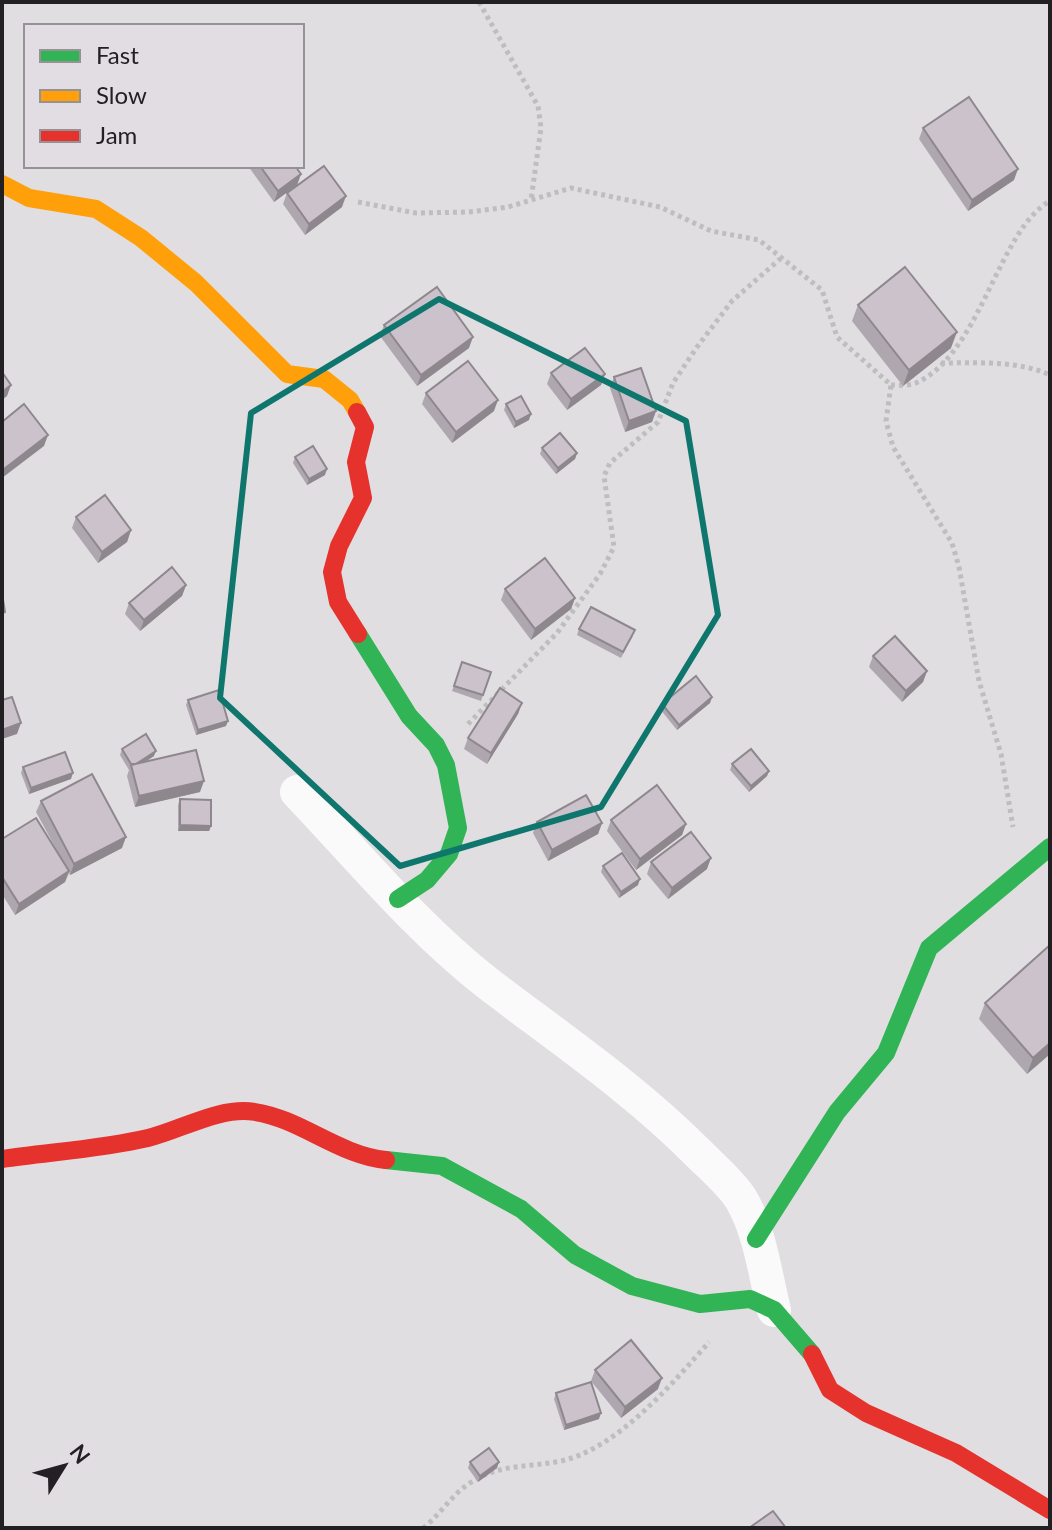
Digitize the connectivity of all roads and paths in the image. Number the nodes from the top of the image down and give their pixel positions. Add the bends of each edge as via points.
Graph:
1 (479, 2) edge
2 (2, 184) edge
3 (531, 200) junction
4 (1050, 201) edge
5 (358, 202) dead end
6 (780, 259) junction
7 (940, 363) junction
8 (1050, 375) edge
9 (891, 385) junction
10 (446, 765) junction
11 (297, 792) dead end
12 (1050, 847) edge
13 (1018, 873) junction
14 (398, 899) junction
15 (2, 1159) edge
16 (756, 1239) junction
17 (726, 1300) junction
18 (774, 1310) junction
19 (1050, 1510) edge
20 (423, 1528) edge

1 - 3 path via 538,106 541,128
2 - 10 street via 29,198 96,209 196,283 287,374 324,379 350,400 365,427 356,462 363,498 332,572 338,602
3 - 5 path via 469,212 416,213
3 - 6 path via 571,188 660,207 711,231 759,240
4 - 7 path via 1031,217 958,343
6 - 9 path via 822,290 837,337
6 - 10 path via 732,301 697,347 673,383 658,422 610,463 604,476 614,547 600,574 557,633 473,715
7 - 8 path via 990,363
7 - 9 path via 915,384
9 - 13 path via 886,421 893,447 952,543 959,567 979,681 1001,754
10 - 14 street via 458,828 449,854 427,880
11 - 14 street
12 - 13 street
13 - 16 street via 929,948 886,1053 837,1112
14 - 16 street via 485,981 555,1031 685,1140 741,1199
15 - 17 street via 147,1138 251,1111 285,1119 324,1141 376,1159 442,1166 521,1209 575,1255 632,1286 700,1304
16 - 18 street
17 - 18 street via 750,1299
17 - 20 path via 710,1341 631,1421 563,1461 524,1463 466,1485
18 - 19 street via 808,1347 830,1390 866,1413 956,1453

